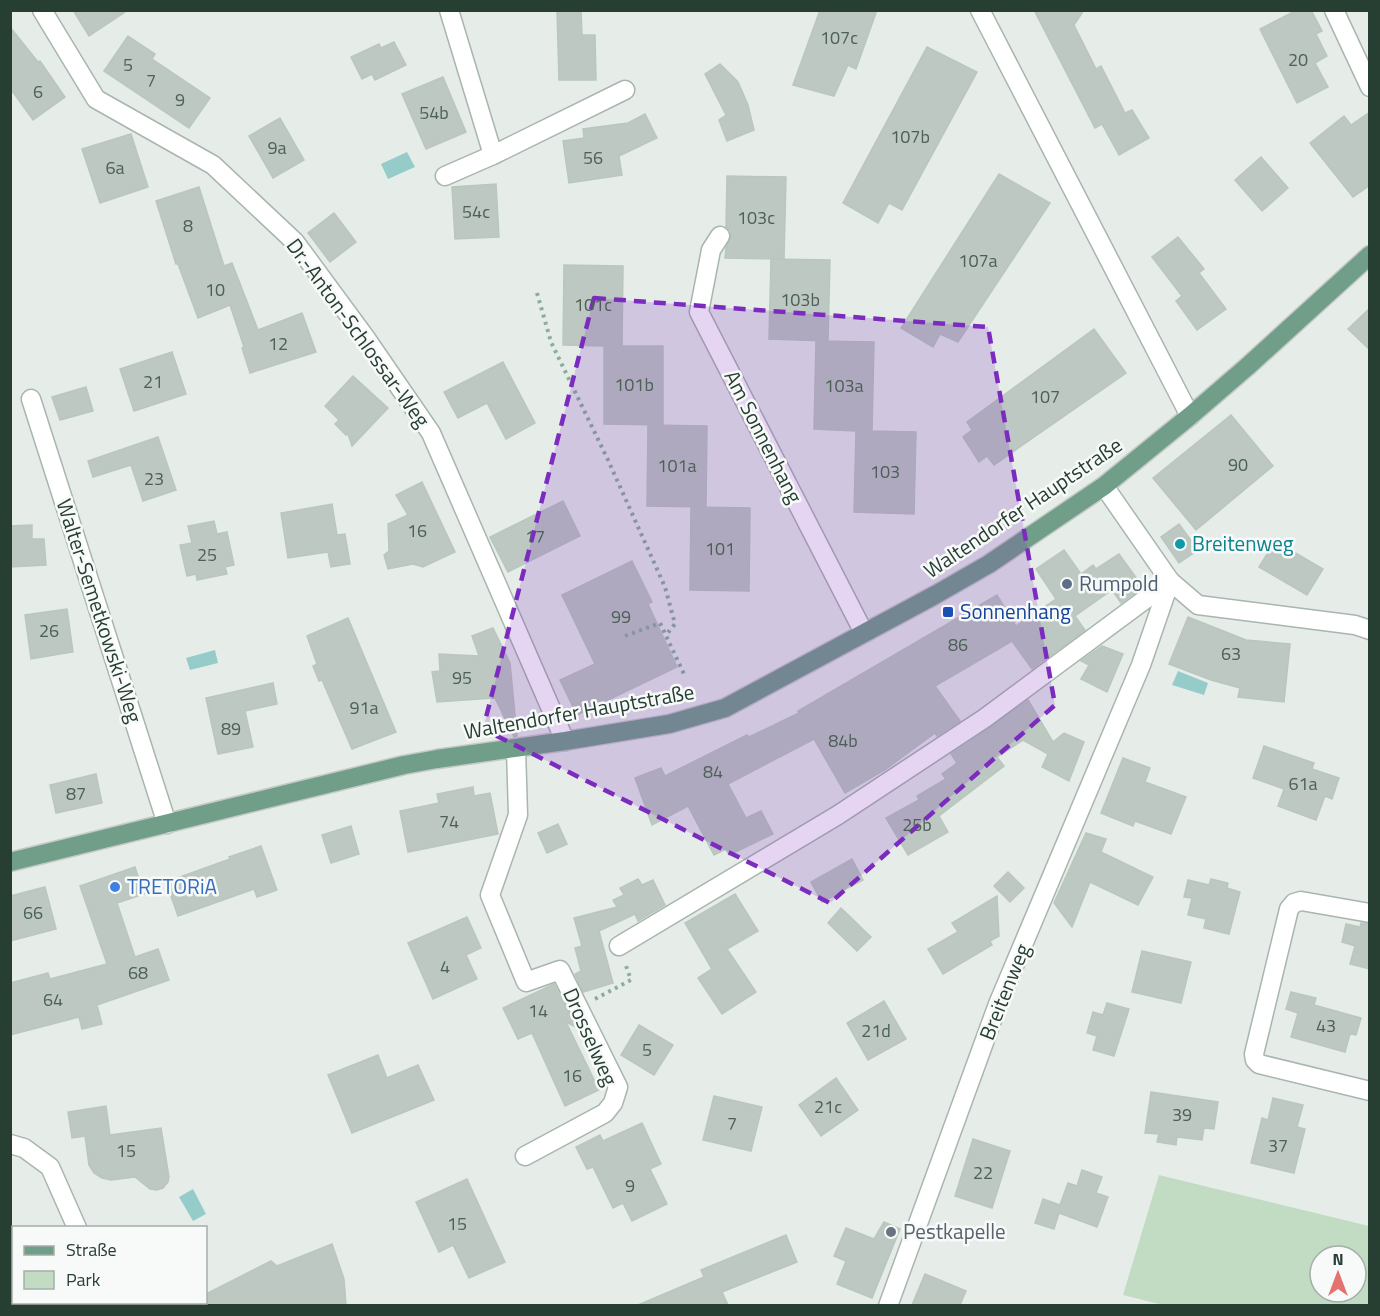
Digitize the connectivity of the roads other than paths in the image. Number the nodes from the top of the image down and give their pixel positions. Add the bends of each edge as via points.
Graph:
1 (42, 10) edge
2 (449, 10) edge
3 (980, 10) edge
4 (1334, 10) edge
5 (1370, 87) edge
6 (625, 90) dead end
7 (493, 155) junction
8 (445, 176) dead end
9 (720, 236) dead end
10 (1370, 255) edge
11 (31, 399) dead end
12 (1190, 416) junction
13 (1104, 486) junction
14 (1170, 581) junction
15 (1370, 630) edge
16 (864, 633) junction
17 (565, 741) junction
18 (516, 749) junction
19 (167, 824) junction
20 (10, 862) edge
21 (1370, 913) edge
22 (619, 946) road end
23 (1370, 1091) edge
24 (17, 1146) edge
25 (525, 1156) dead end
26 (77, 1226) edge
27 (888, 1305) edge

1 - 17 street, Dr.-Anton-Schlossar-Weg via 96,99 213,165 295,242 365,338 431,433
2 - 7 street
3 - 12 street
4 - 5 street
6 - 7 street
7 - 8 street
9 - 16 street, Am Sonnenhang via 711,250 699,312
10 - 12 main road, Waltendorfer Hauptstraße
11 - 19 street, Walter-Semetkowski-Weg
12 - 13 main road, Waltendorfer Hauptstraße
13 - 14 street
13 - 16 main road, Waltendorfer Hauptstraße via 988,564
14 - 15 street via 1198,605
14 - 22 street via 985,718 848,809
14 - 27 street, Breitenweg via 1141,665 998,1004
16 - 17 main road, Waltendorfer Hauptstraße via 725,708 669,724
17 - 18 main road, Waltendorfer Hauptstraße
18 - 19 main road, Waltendorfer Hauptstraße via 404,765
18 - 25 street, Drosselweg via 518,815 490,895 526,982 560,970 618,1087 605,1113
19 - 20 main road, Waltendorfer Hauptstraße
21 - 23 street via 1300,902 1289,909 1254,1054 1259,1064
24 - 26 street via 51,1167

